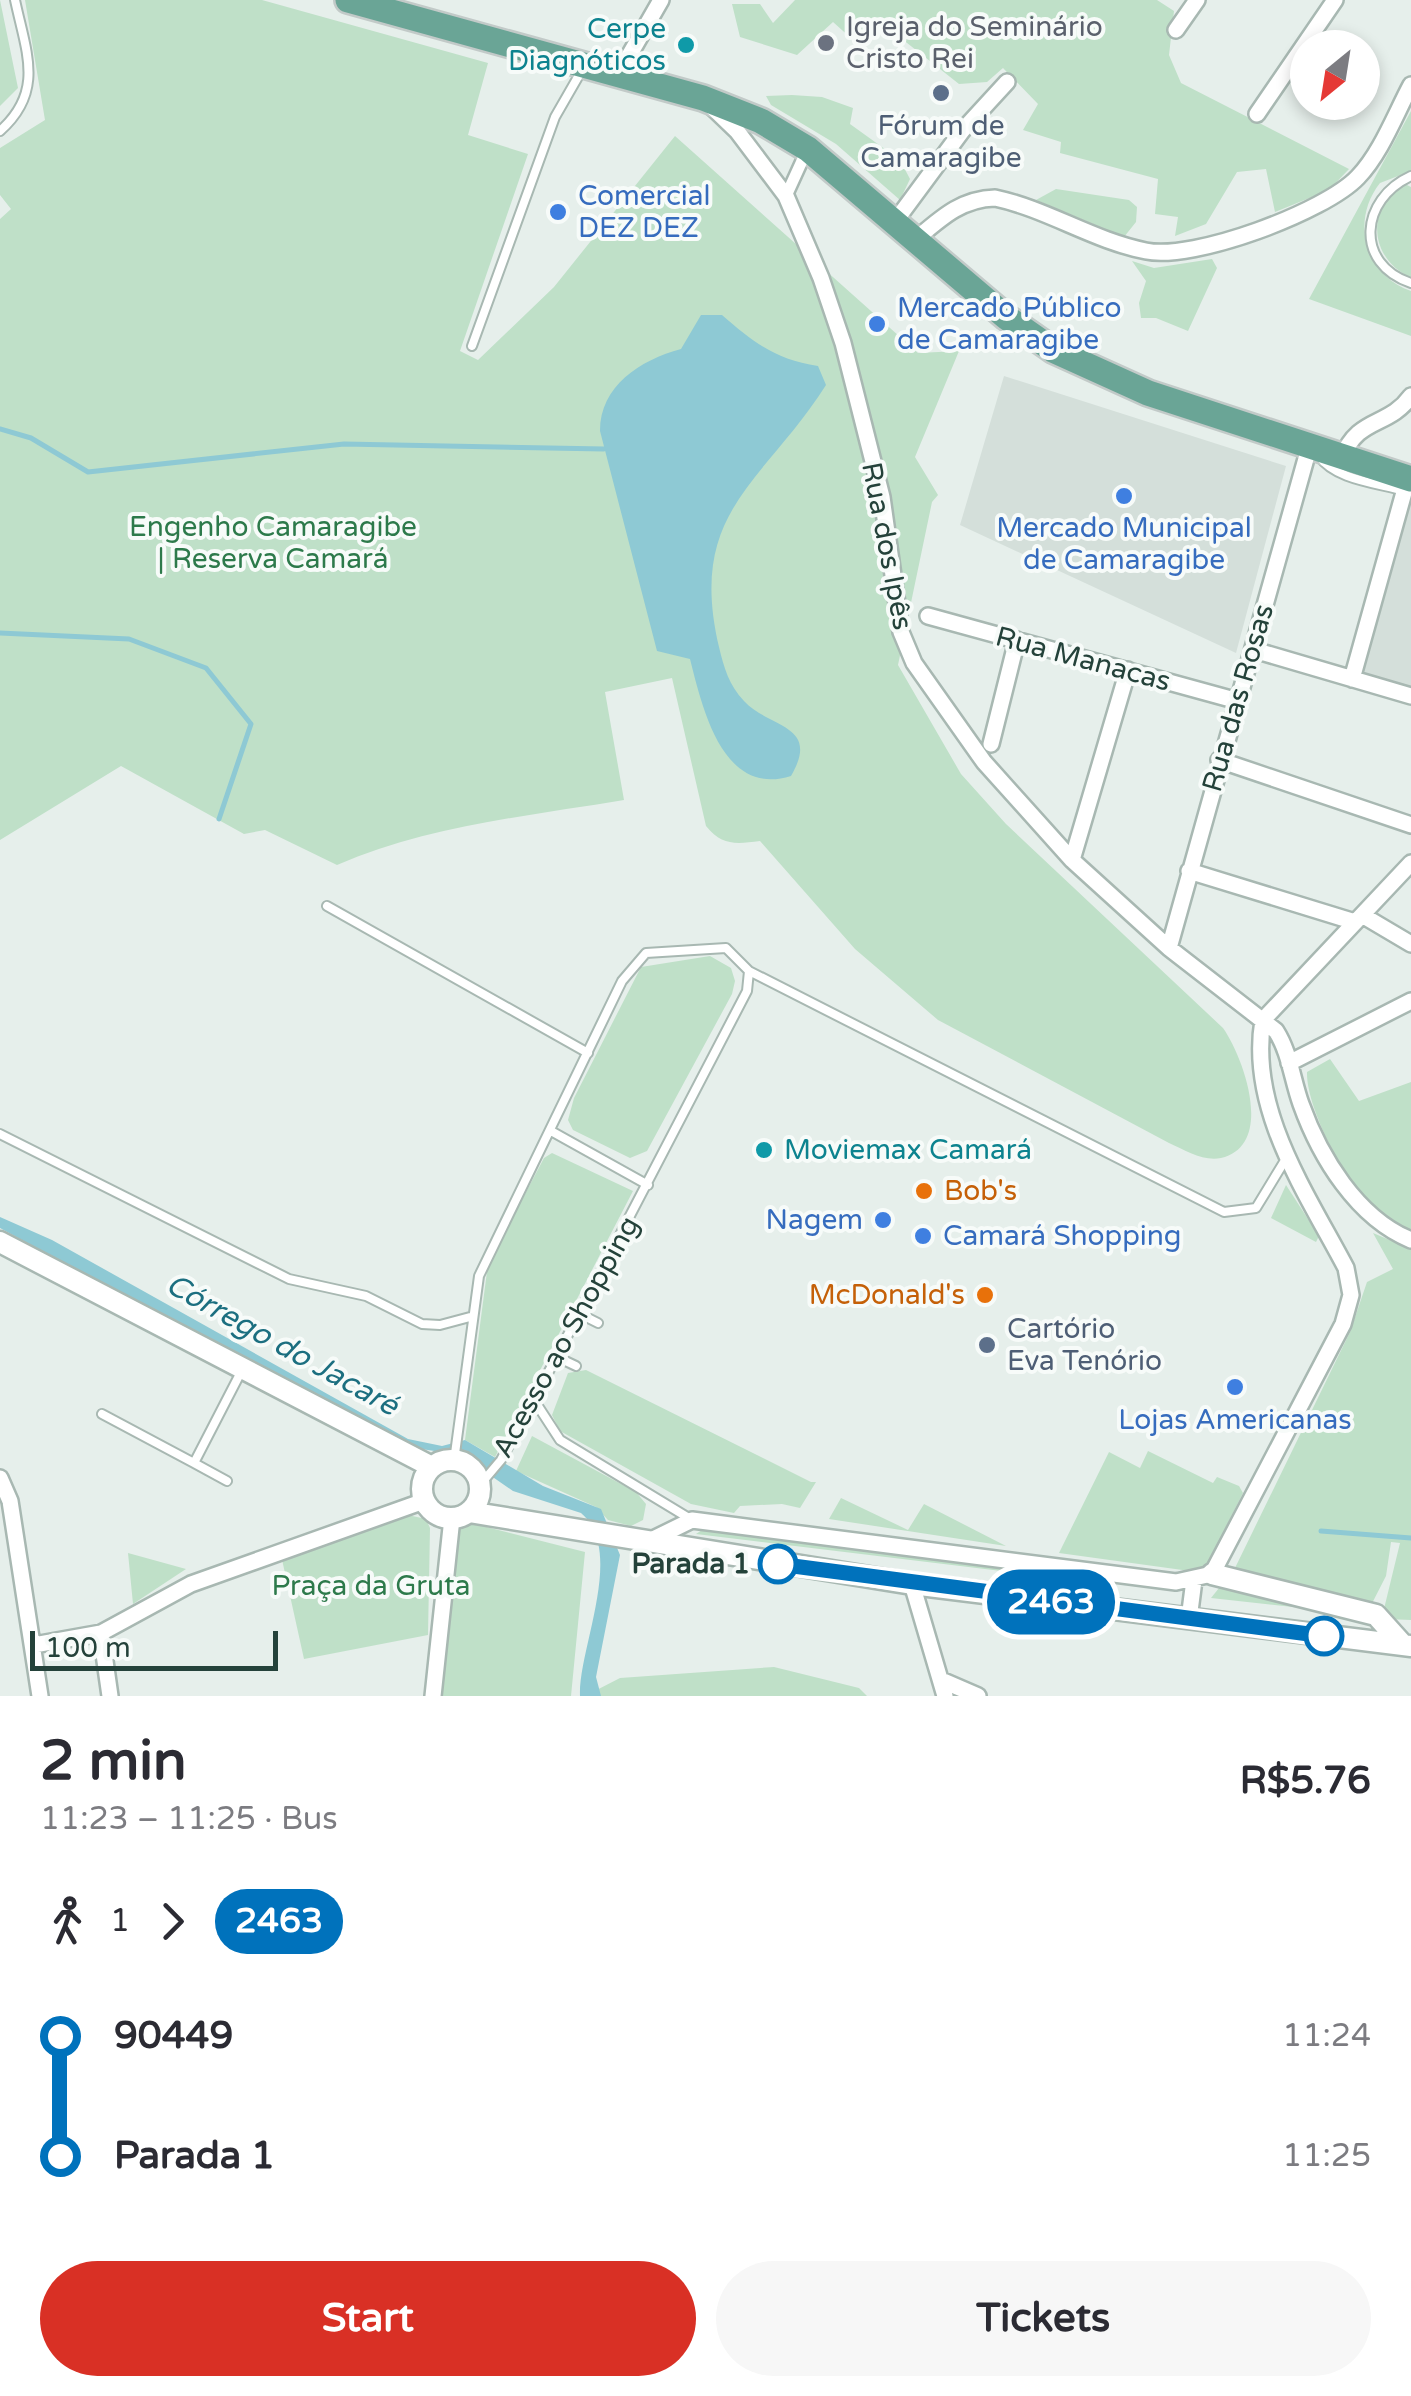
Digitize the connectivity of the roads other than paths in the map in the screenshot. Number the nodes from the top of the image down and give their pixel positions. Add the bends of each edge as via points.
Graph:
1 (15, 0) edge
2 (348, 0) edge
3 (661, 0) edge
4 (1196, 0) edge
5 (1335, 0) edge
6 (1176, 30) dead end
7 (584, 66) junction
8 (618, 75) junction
9 (1007, 82) dead end
10 (1411, 85) edge
11 (703, 98) junction
12 (1256, 114) dead end
13 (0, 131) edge
14 (808, 149) junction
15 (1411, 176) edge
16 (786, 196) junction
17 (894, 223) junction
18 (914, 241) junction
19 (1411, 283) edge
20 (472, 346) dead end
21 (1411, 396) edge
22 (1313, 449) junction
23 (1342, 458) junction
24 (1408, 483) edge
25 (928, 616) dead end
26 (1017, 640) junction
27 (1254, 650) junction
28 (1128, 670) junction
29 (1352, 679) junction
30 (1411, 696) edge
31 (1238, 702) junction
32 (991, 744) dead end
33 (1219, 760) junction
34 (1411, 825) edge
35 (1072, 860) junction
36 (1411, 863) edge
37 (1189, 871) junction
38 (327, 906) dead end
39 (1358, 919) junction
40 (1411, 944) edge
41 (1169, 948) junction
42 (750, 971) junction
43 (1411, 1001) edge
44 (1263, 1020) junction
45 (588, 1054) junction
46 (1289, 1063) junction
47 (551, 1131) junction
48 (0, 1134) edge
49 (1288, 1155) junction
50 (648, 1185) junction
51 (1411, 1240) edge
52 (0, 1242) edge
53 (580, 1314) junction
54 (470, 1316) junction
55 (598, 1323) dead end
56 (558, 1357) junction
57 (576, 1366) dead end
58 (242, 1370) junction
59 (534, 1400) junction
60 (102, 1414) dead end
61 (454, 1458) junction
62 (194, 1463) junction
63 (428, 1472) junction
64 (0, 1478) edge
65 (227, 1481) dead end
66 (474, 1497) junction
67 (424, 1501) junction
68 (692, 1520) junction
69 (645, 1542) junction
70 (1203, 1577) junction
71 (912, 1584) junction
72 (1189, 1620) junction
73 (101, 1633) junction
74 (34, 1645) junction
75 (1407, 1645) edge
76 (943, 1688) edge
77 (40, 1696) edge
78 (110, 1696) edge
79 (433, 1696) edge
80 (978, 1696) edge

1 - 13 lane via 30,84 18,113
2 - 7 main road
3 - 8 street
4 - 6 street
5 - 12 street
7 - 8 main road
7 - 20 lane via 555,118
8 - 11 main road
9 - 17 street
10 - 18 street via 1371,159 1344,190 1203,250 1146,252 995,198 974,198 949,210
11 - 14 main road
11 - 16 street, Rua dos Ipês
14 - 16 street
14 - 17 main road
15 - 19 lane via 1379,198 1370,221 1386,268
16 - 35 street, Rua dos Ipês via 843,343 882,496 901,632 914,663 996,778
17 - 18 main road
18 - 22 main road via 1006,317 1088,368
21 - 23 street via 1390,416 1356,431
22 - 23 main road
22 - 24 lane via 1327,467
22 - 27 street, Rua das Rosas
23 - 24 main road
24 - 29 street
25 - 26 street, Rua Manacas
26 - 28 street, Rua Manacas
26 - 32 street
27 - 29 street
27 - 31 street, Rua das Rosas
28 - 31 street, Rua Manacas
28 - 35 street
29 - 30 street
31 - 33 street, Rua das Rosas
33 - 34 street
33 - 37 street, Rua das Rosas
35 - 41 street, Rua dos Ipês
36 - 39 street
37 - 39 street
37 - 41 street, Rua das Rosas
38 - 45 lane
39 - 40 street
39 - 44 street
41 - 44 street, Rua dos Ipês
42 - 45 lane via 726,948 646,953 622,981
42 - 49 lane via 1224,1212 1256,1208
42 - 50 lane, Acesso ao Shopping via 727,1034
43 - 46 street
44 - 46 street, Rua dos Ipês via 1286,1046
44 - 49 street via 1260,1078
45 - 47 lane
46 - 51 street, Rua dos Ipês via 1308,1120 1353,1195 1370,1216
47 - 50 lane
47 - 54 lane via 486,1258
48 - 54 lane via 289,1279 366,1296 422,1324
49 - 70 street via 1346,1268 1350,1295 1343,1324
50 - 53 lane, Acesso ao Shopping
52 - 58 street
53 - 55 lane
53 - 56 lane, Acesso ao Shopping
54 - 61 lane
56 - 57 lane
56 - 59 lane, Acesso ao Shopping
58 - 62 lane
58 - 63 street
59 - 66 lane, Acesso ao Shopping
59 - 68 lane via 560,1440
60 - 62 lane
61 - 63 street
61 - 66 street via 471,1469
62 - 65 lane
63 - 67 street
64 - 74 street via 10,1501
66 - 67 street via 436,1514
66 - 69 street via 536,1519
66 - 79 street
67 - 73 street via 192,1584
68 - 69 street
68 - 70 street via 1176,1582
69 - 71 street
70 - 72 street
70 - 75 street via 1376,1615
71 - 72 street
71 - 76 street
72 - 75 street
73 - 74 street
73 - 78 street
74 - 77 street
76 - 80 street

